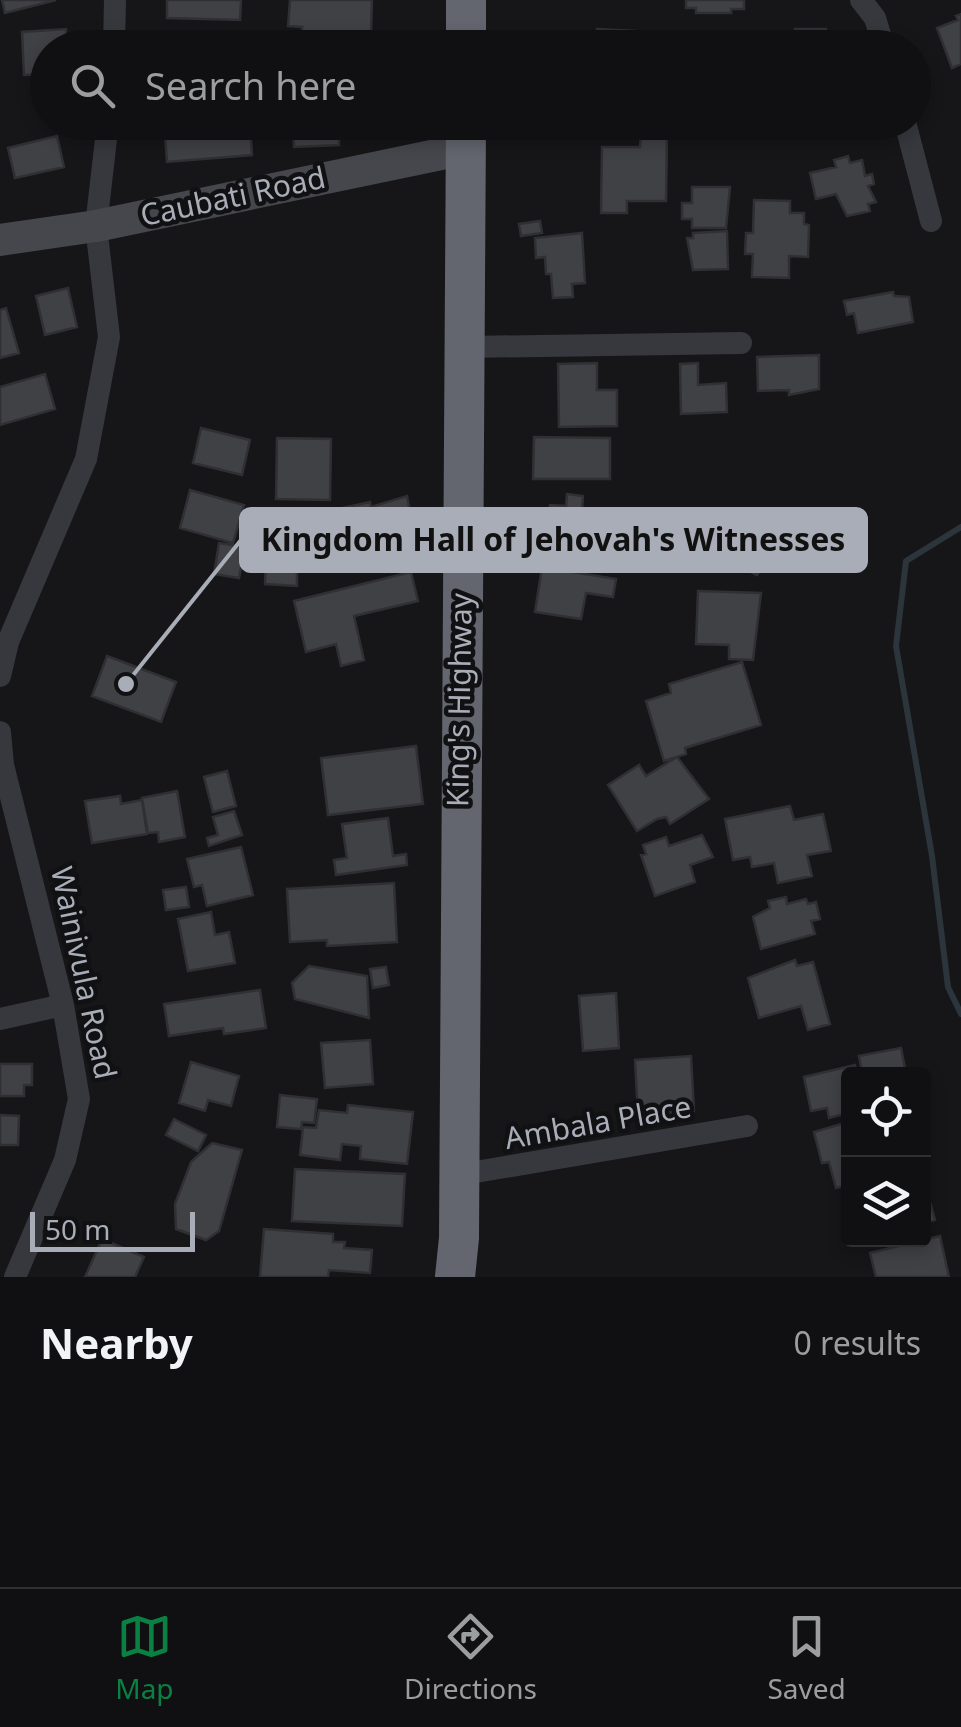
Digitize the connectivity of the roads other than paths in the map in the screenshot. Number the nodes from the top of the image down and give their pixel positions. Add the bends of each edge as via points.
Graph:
1 (116, 0) edge
2 (466, 0) edge
3 (493, 0) edge
4 (861, 0) edge
5 (115, 30) edge
6 (466, 30) edge
7 (492, 30) edge
8 (879, 30) edge
9 (106, 140) edge
10 (438, 140) edge
11 (474, 140) edge
12 (910, 140) edge
13 (930, 221) dead end
14 (96, 226) junction
15 (0, 240) edge
16 (741, 343) dead end
17 (478, 348) junction
18 (0, 676) edge
19 (0, 732) edge
20 (2, 766) edge
21 (63, 1004) junction
22 (0, 1020) edge
23 (747, 1126) dead end
24 (471, 1174) junction
25 (15, 1277) edge
26 (455, 1277) edge
27 (478, 1277) edge

1 - 5 street
2 - 6 highway
3 - 7 highway
4 - 8 street
9 - 14 street
10 - 14 street, Caubati Road
11 - 17 highway, King's Highway
12 - 13 street
14 - 15 street, Caubati Road
14 - 18 street via 109,337 86,459 8,642
16 - 17 street
17 - 24 highway, King's Highway
19 - 20 street, Wainivula Road
20 - 21 street, Wainivula Road
21 - 22 street
21 - 25 street, Wainivula Road via 78,1099 65,1160
23 - 24 street, Ambala Place
24 - 26 highway, King's Highway
24 - 27 highway, King's Highway

